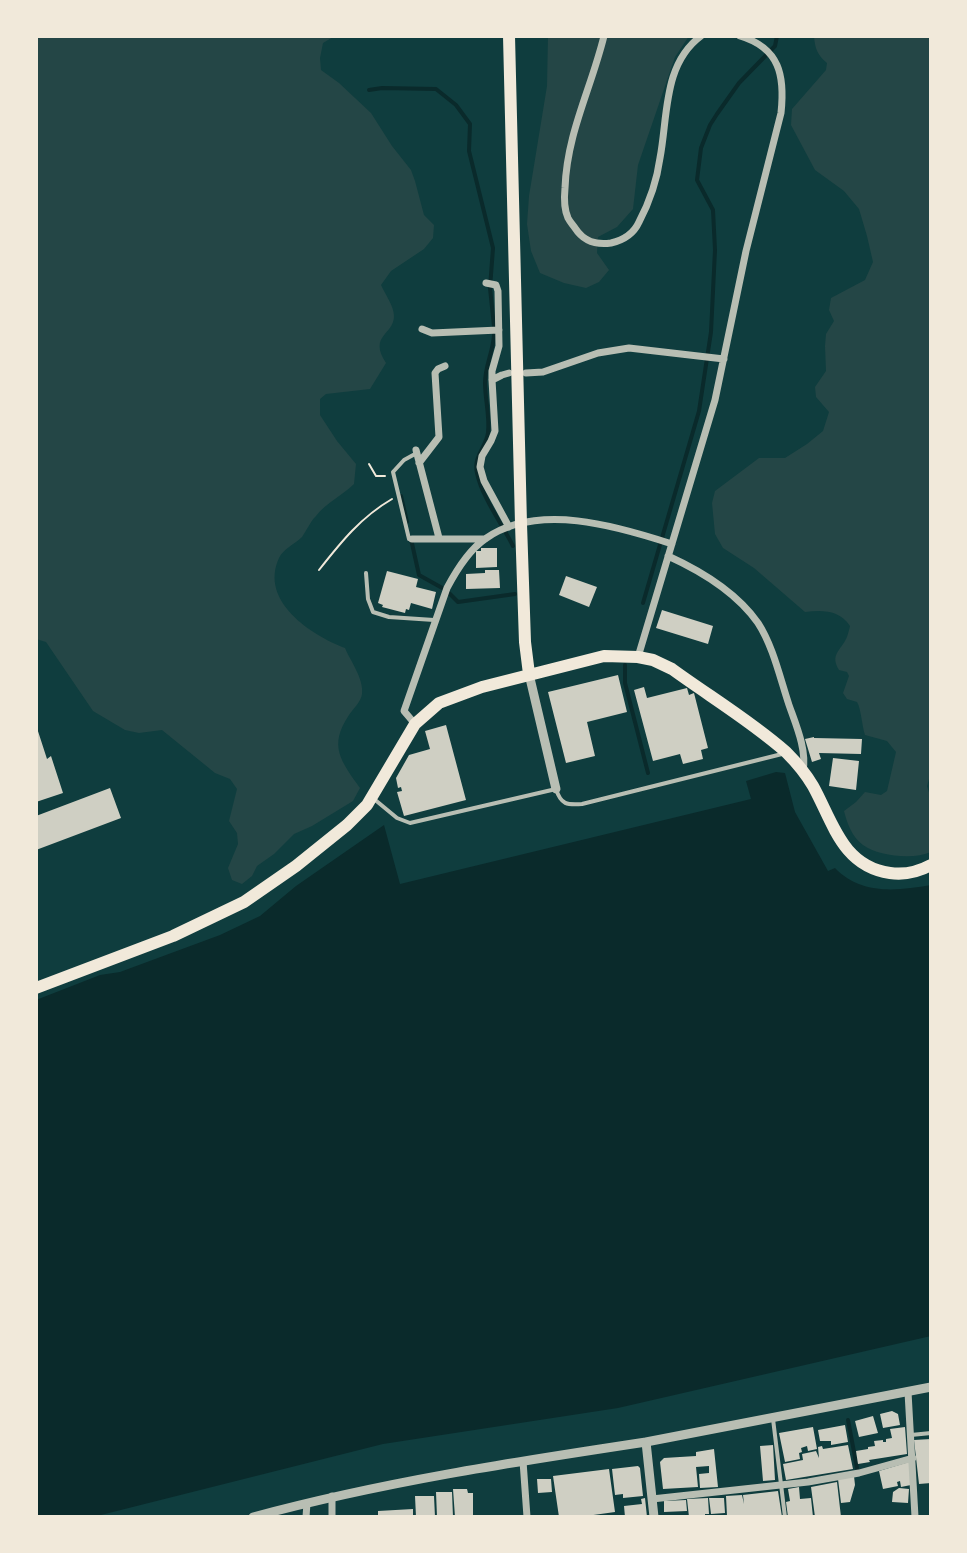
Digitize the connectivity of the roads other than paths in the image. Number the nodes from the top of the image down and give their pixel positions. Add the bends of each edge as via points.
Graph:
1 (509, 36) edge
2 (604, 36) edge
3 (701, 36) edge
4 (740, 36) edge
5 (486, 283) dead end
6 (422, 329) dead end
7 (499, 330) junction
8 (724, 359) junction
9 (445, 366) dead end
10 (509, 373) dead end
11 (526, 373) dead end
12 (492, 380) junction
13 (416, 452) joint
14 (419, 463) junction
15 (511, 527) junction
16 (439, 538) junction
17 (410, 539) joint
18 (485, 539) junction
19 (665, 542) junction
20 (668, 556) junction
21 (366, 573) dead end
22 (436, 620) junction
23 (638, 657) junction
24 (529, 674) junction
25 (415, 724) junction
26 (786, 753) junction
27 (803, 771) junction
28 (556, 789) junction
29 (372, 798) junction
30 (931, 865) edge
31 (36, 988) edge
32 (931, 1387) edge
33 (908, 1392) junction
34 (773, 1419) junction
35 (931, 1433) edge
36 (911, 1435) junction
37 (646, 1442) junction
38 (913, 1458) junction
39 (523, 1461) junction
40 (780, 1487) junction
41 (332, 1496) junction
42 (652, 1499) junction
43 (307, 1503) junction
44 (253, 1517) edge
45 (306, 1517) edge
46 (332, 1517) edge
47 (527, 1517) edge
48 (654, 1517) edge
49 (785, 1517) edge
50 (915, 1517) edge

1 - 15 highway
2 - 3 street via 565,169 568,218 578,233 596,244 626,238 637,226 660,162 671,82 678,62
4 - 8 street via 757,42 777,66 781,113
5 - 7 street via 498,291
6 - 7 street
7 - 12 street
8 - 11 street via 618,349
8 - 19 street via 715,400
9 - 14 street via 435,373 439,437
10 - 12 street
12 - 15 street via 495,431 480,467
13 - 14 street
13 - 17 lane via 393,472
14 - 16 street
15 - 18 street
15 - 19 street via 555,519 608,525
15 - 24 highway
16 - 17 street
16 - 18 street
18 - 22 street via 457,570
19 - 20 street
20 - 23 street
20 - 27 street via 719,586 758,624 796,724
21 - 22 lane via 373,612
22 - 25 street via 404,711
23 - 24 highway via 604,656
23 - 26 highway via 672,669
24 - 25 highway via 458,694
24 - 28 street
25 - 29 highway
26 - 27 highway
26 - 28 lane via 582,804 563,802
27 - 30 highway via 843,843 865,866 899,875
28 - 29 lane via 410,823
29 - 31 highway via 347,825 244,902 173,936
32 - 33 street
33 - 34 street
33 - 36 street
34 - 37 street
34 - 40 lane
35 - 36 lane
36 - 38 street
37 - 39 street
37 - 42 street
38 - 40 street
38 - 50 street
39 - 41 street
39 - 47 street
40 - 42 street
40 - 49 lane
41 - 43 street
41 - 46 street
42 - 48 street
43 - 44 street
43 - 45 street

